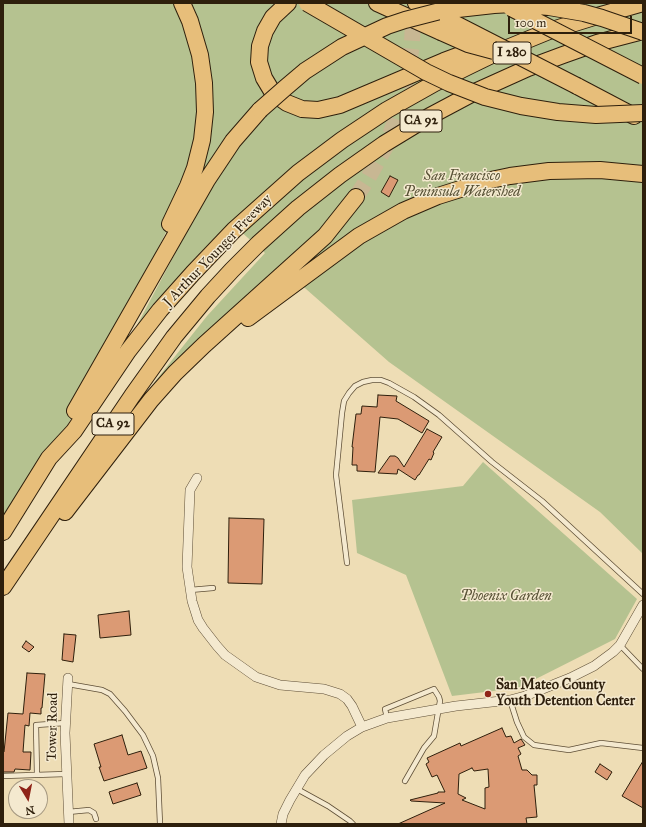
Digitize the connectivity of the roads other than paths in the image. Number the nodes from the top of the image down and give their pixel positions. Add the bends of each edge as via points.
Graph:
1 (182, 3) edge
2 (288, 3) edge
3 (308, 3) edge
4 (377, 3) edge
5 (416, 3) edge
6 (643, 3) edge
7 (506, 5) edge
8 (577, 22) junction
9 (444, 26) junction
10 (643, 32) edge
11 (643, 76) edge
12 (643, 113) edge
13 (643, 121) edge
14 (643, 174) edge
15 (356, 197) tunnel mouth
16 (113, 343) junction
17 (175, 373) junction
18 (49, 458) junction
19 (197, 478) dead end
20 (3, 532) edge
21 (347, 563) dead end
22 (3, 587) edge
23 (213, 588) dead end
24 (190, 590) junction
25 (643, 594) edge
26 (3, 595) edge
27 (643, 605) edge
28 (620, 645) junction
29 (643, 669) edge
30 (68, 681) joint
31 (510, 700) junction
32 (438, 709) junction
33 (387, 718) junction
34 (65, 723) junction
35 (362, 728) junction
36 (643, 748) edge
37 (66, 774) junction
38 (37, 775) junction
39 (3, 776) edge
40 (405, 781) dead end
41 (297, 789) junction
42 (68, 812) junction
43 (96, 819) dead end
44 (70, 824) edge
45 (160, 824) edge
46 (281, 824) edge
47 (352, 824) edge

1 - 16 highway via 194,32 203,74 205,112 201,145 188,186
2 - 8 highway via 265,31 260,46 260,67 266,83 278,97 292,106 312,110 340,105 444,61 519,34 538,28
3 - 12 highway, bridge via 426,72 485,97 558,112 596,115
4 - 9 highway
5 - 9 highway, I 280
6 - 8 highway, J Arthur Younger Freeway / CA 92
7 - 11 highway, bridge
8 - 18 highway, J Arthur Younger Freeway / CA 92 via 500,51 435,83 372,120 298,173 234,230 176,291 132,346 74,430
9 - 13 highway, I 280, bridge via 523,59
10 - 16 highway, bridge via 596,16 549,7 494,4 440,11 405,20 347,44 305,71 285,88 260,110 234,141 213,171
10 - 22 highway, J Arthur Younger Freeway / CA 92 via 592,45 546,61 471,94 384,144 298,208 232,270 174,337
14 - 17 highway via 593,170 536,173 486,181 427,200 386,220 348,244
15 - 17 highway via 316,244
16 - 18 highway
17 - 26 highway via 140,414
18 - 20 highway, J Arthur Younger Freeway / CA 92
19 - 24 street via 190,490
21 - 25 lane via 336,476 344,401 355,386 363,382 381,380 414,397 439,415 492,462 542,501
23 - 24 lane
24 - 35 street via 194,610 203,628 234,662 268,682 324,689 340,694 352,706
27 - 28 street
28 - 29 lane
28 - 31 street via 600,662 582,672
30 - 34 street, Tower Road
30 - 45 lane via 110,694 143,735 156,767
31 - 32 street
31 - 36 lane via 524,736 534,745 569,750 601,743
32 - 33 street
32 - 33 lane via 440,701 434,689 385,709
32 - 40 lane via 434,736
33 - 35 street
34 - 37 street, Tower Road
34 - 38 lane via 36,725
35 - 41 street via 319,759
37 - 38 lane
37 - 42 street, Tower Road
38 - 39 lane
41 - 46 street via 283,814
41 - 47 lane via 328,806
42 - 43 lane via 89,810 94,813
42 - 44 street, Tower Road

